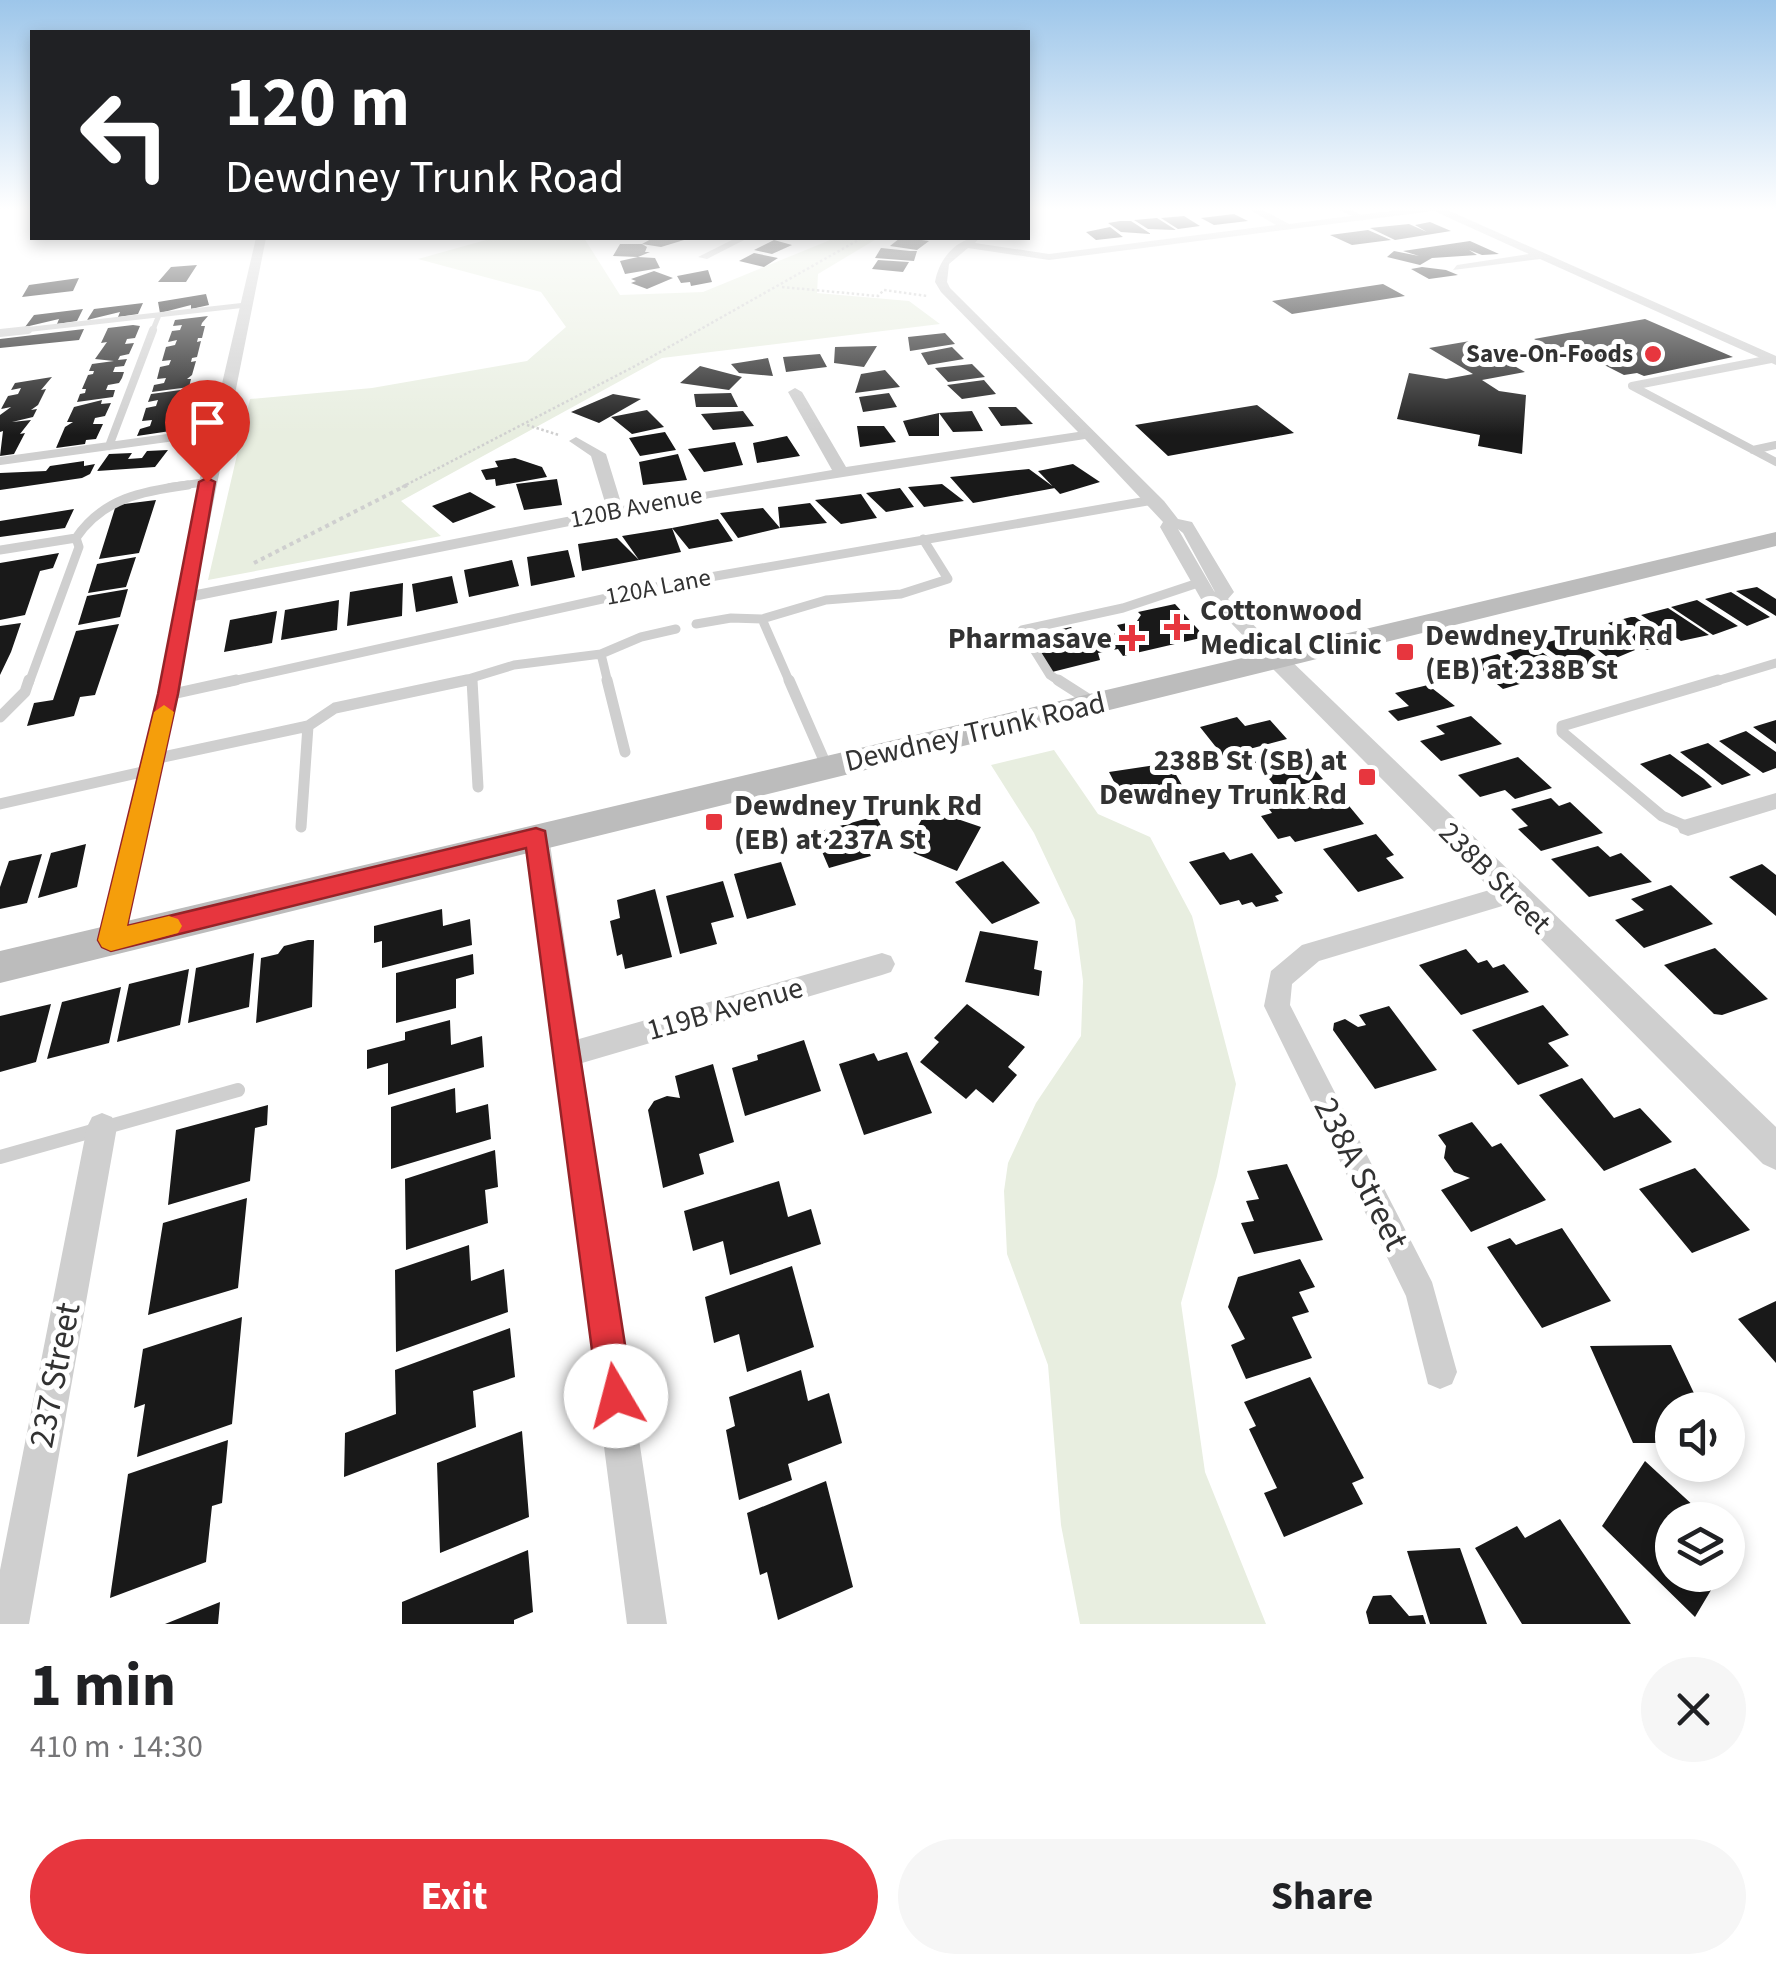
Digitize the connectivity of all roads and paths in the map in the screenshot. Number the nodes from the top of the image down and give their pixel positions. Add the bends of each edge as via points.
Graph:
1 (251, 284) edge
2 (784, 284) edge
3 (942, 284) edge
4 (1603, 284) edge
5 (779, 287) junction
6 (949, 295) junction
7 (246, 305) junction
8 (159, 315) junction
9 (0, 334) edge
10 (1774, 360) edge
11 (795, 392) dead end
12 (526, 425) junction
13 (218, 431) junction
14 (1086, 435) junction
15 (576, 440) joint
16 (1776, 445) edge
17 (109, 446) junction
18 (1752, 450) junction
19 (0, 462) edge
20 (1776, 462) edge
21 (841, 472) junction
22 (207, 482) junction
23 (1153, 500) junction
24 (616, 511) junction
25 (1172, 523) junction
26 (76, 538) junction
27 (923, 539) junction
28 (1776, 539) edge
29 (0, 550) edge
30 (250, 565) dead end
31 (1198, 583) junction
32 (188, 597) junction
33 (1218, 599) junction
34 (762, 619) junction
35 (696, 624) dead end
36 (676, 629) dead end
37 (601, 654) junction
38 (1276, 660) junction
39 (1776, 663) edge
40 (472, 679) junction
41 (168, 694) junction
42 (1094, 703) junction
43 (0, 717) edge
44 (308, 726) junction
45 (625, 752) dead end
46 (152, 764) junction
47 (827, 767) junction
48 (478, 787) dead end
49 (1776, 801) edge
50 (0, 804) edge
51 (301, 827) dead end
52 (1688, 827) joint
53 (536, 837) junction
54 (1510, 894) junction
55 (111, 940) junction
56 (882, 964) dead end
57 (0, 967) edge
58 (568, 1054) junction
59 (238, 1090) dead end
60 (102, 1127) junction
61 (1776, 1152) edge
62 (0, 1156) edge
63 (1440, 1372) dead end
64 (9, 1624) edge
65 (647, 1624) edge

1 - 7 street
2 - 5 path
3 - 6 street
4 - 10 street
5 - 6 path
5 - 12 path
6 - 14 street, 238B Street
7 - 8 lane
7 - 13 street
8 - 9 lane
8 - 17 lane
10 - 18 lane via 1632,386
11 - 21 street
12 - 15 path
12 - 30 path
13 - 17 lane
13 - 22 street
14 - 21 street, 120B Avenue
14 - 23 street, 238B Street
15 - 24 street via 598,454
16 - 18 lane
17 - 19 lane
18 - 20 lane
21 - 24 street, 120B Avenue
22 - 26 lane via 112,502
22 - 32 street
23 - 25 street, 238B Street
23 - 27 lane, 120A Lane
24 - 32 street, 120B Avenue
25 - 31 street, 238B Street via 1168,527
25 - 33 street, 238B Street via 1191,533 1225,592
26 - 29 lane
26 - 43 lane via 80,546 25,692
27 - 34 lane via 948,579 901,594 826,600
27 - 41 lane, 120A Lane via 670,584
28 - 38 main road, Dewdney Trunk Road
31 - 33 street, 238B Street
31 - 42 lane via 1022,630 1050,676
32 - 41 street
33 - 38 street, 238B Street
34 - 35 lane
34 - 47 lane
36 - 37 lane
37 - 40 lane via 514,665
37 - 45 lane
38 - 42 main road, Dewdney Trunk Road
38 - 54 street, 238B Street
39 - 52 lane via 1562,726 1662,816
40 - 44 lane via 336,708
40 - 48 lane
41 - 46 street
42 - 47 main road, Dewdney Trunk Road
44 - 46 lane
44 - 51 lane
46 - 50 lane
46 - 55 street
47 - 53 main road, Dewdney Trunk Road
49 - 52 street
53 - 55 main road, Dewdney Trunk Road
53 - 58 street
54 - 61 street, 238B Street
54 - 63 street, 238A Street via 1311,952 1280,979 1276,1006 1421,1293
55 - 57 main road, Dewdney Trunk Road
56 - 58 street, 119B Avenue
58 - 65 street
59 - 60 lane
60 - 62 lane
60 - 64 street, 237 Street

